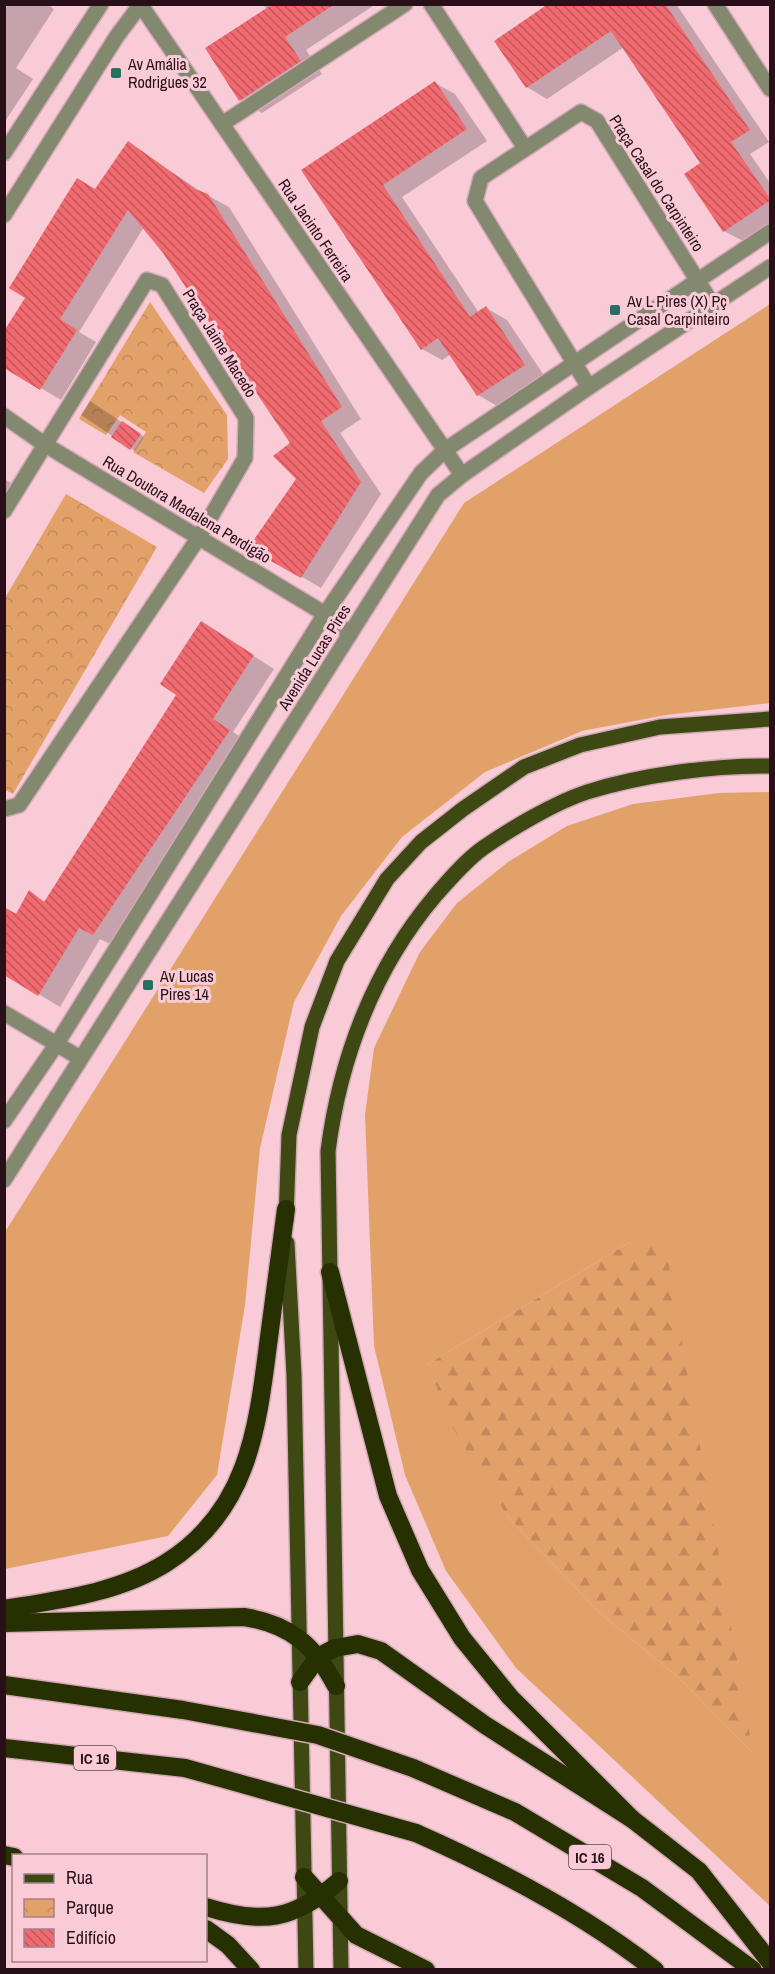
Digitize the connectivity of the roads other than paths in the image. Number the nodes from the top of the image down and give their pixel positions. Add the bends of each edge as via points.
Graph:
1 (101, 4) edge
2 (405, 4) edge
3 (431, 4) edge
4 (715, 4) edge
5 (140, 5) edge
6 (771, 89) edge
7 (222, 124) junction
8 (525, 148) junction
9 (4, 153) edge
10 (4, 215) edge
11 (771, 232) edge
12 (771, 267) edge
13 (698, 280) junction
14 (713, 306) junction
15 (575, 363) junction
16 (589, 387) junction
17 (4, 416) edge
18 (44, 444) junction
19 (445, 450) junction
20 (462, 475) junction
21 (4, 511) edge
22 (199, 537) junction
23 (326, 614) junction
24 (350, 634) junction
25 (771, 719) edge
26 (771, 766) edge
27 (4, 809) edge
28 (4, 1012) edge
29 (56, 1045) junction
30 (80, 1058) junction
31 (4, 1121) edge
32 (4, 1179) edge
33 (286, 1209) junction
34 (330, 1272) junction
35 (4, 1609) edge
36 (4, 1623) edge
37 (299, 1638) junction
38 (335, 1648) junction
39 (318, 1657) junction
40 (300, 1682) junction
41 (4, 1685) edge
42 (336, 1686) junction
43 (4, 1748) edge
44 (632, 1819) junction
45 (304, 1877) junction
46 (339, 1881) junction
47 (320, 1897) junction
48 (207, 1907) edge
49 (304, 1907) junction
50 (340, 1920) junction
51 (207, 1930) edge
52 (771, 1962) edge
53 (251, 1970) edge
54 (306, 1970) edge
55 (341, 1970) edge
56 (426, 1970) edge
57 (655, 1970) edge
58 (753, 1970) edge

1 - 9 street
2 - 7 street
3 - 8 street
4 - 6 street
5 - 7 street, Rua Jacinto Ferreira
5 - 10 street
7 - 19 street, Rua Jacinto Ferreira
8 - 13 street, Praça Casal do Carpinteiro via 581,112 597,121
8 - 15 street, Praça Casal do Carpinteiro via 481,178 475,201
11 - 13 street, Avenida Lucas Pires
12 - 14 street, Avenida Lucas Pires
13 - 14 street, Praça Casal do Carpinteiro
13 - 15 street, Avenida Lucas Pires
14 - 16 street, Avenida Lucas Pires
15 - 16 street, Praça Casal do Carpinteiro
15 - 19 street, Avenida Lucas Pires
16 - 20 street, Avenida Lucas Pires
17 - 18 street, Rua Doutora Madalena Perdigão
18 - 21 street, Praça Jaime Macedo
18 - 22 street, Rua Doutora Madalena Perdigão
18 - 22 street, Praça Jaime Macedo via 147,280 162,285 246,418 245,458
19 - 20 street, Rua Jacinto Ferreira
19 - 23 street, Avenida Lucas Pires via 421,473
20 - 24 street, Avenida Lucas Pires via 438,495
22 - 23 street, Rua Doutora Madalena Perdigão
22 - 27 street, Praça Jaime Macedo via 19,805
23 - 24 street, Rua Doutora Madalena Perdigão
23 - 29 street, Avenida Lucas Pires
24 - 30 street, Avenida Lucas Pires
25 - 33 main road via 660,727 580,745 524,767 421,842 387,879 337,961 312,1027 288,1135
26 - 34 main road via 656,775 586,793 482,849 446,884 409,927 378,981 356,1032 334,1102 328,1151
28 - 29 street
29 - 30 street
29 - 31 street, Avenida Lucas Pires
30 - 32 street, Avenida Lucas Pires
33 - 35 highway via 259,1418 247,1461 225,1506 190,1547 143,1575 67,1598
33 - 37 main road
34 - 38 main road
34 - 44 highway via 388,1496 420,1569 462,1638 510,1697
36 - 37 highway via 244,1617 279,1625
37 - 39 highway
37 - 40 main road
38 - 39 highway
38 - 42 main road
38 - 44 highway via 358,1644 381,1651 485,1725
39 - 40 highway
39 - 42 highway
40 - 45 main road
41 - 58 highway, IC 16, bridge via 183,1710 318,1735 413,1768 514,1812 642,1888
42 - 46 main road
43 - 57 highway, IC 16, bridge via 185,1768 416,1833 489,1865 611,1936
44 - 52 highway via 699,1871
45 - 47 highway
45 - 49 main road
46 - 47 highway
46 - 50 main road
47 - 49 highway
47 - 50 highway
48 - 49 highway via 266,1918 284,1916
49 - 54 main road
50 - 55 main road
50 - 56 highway via 365,1940
51 - 53 highway

